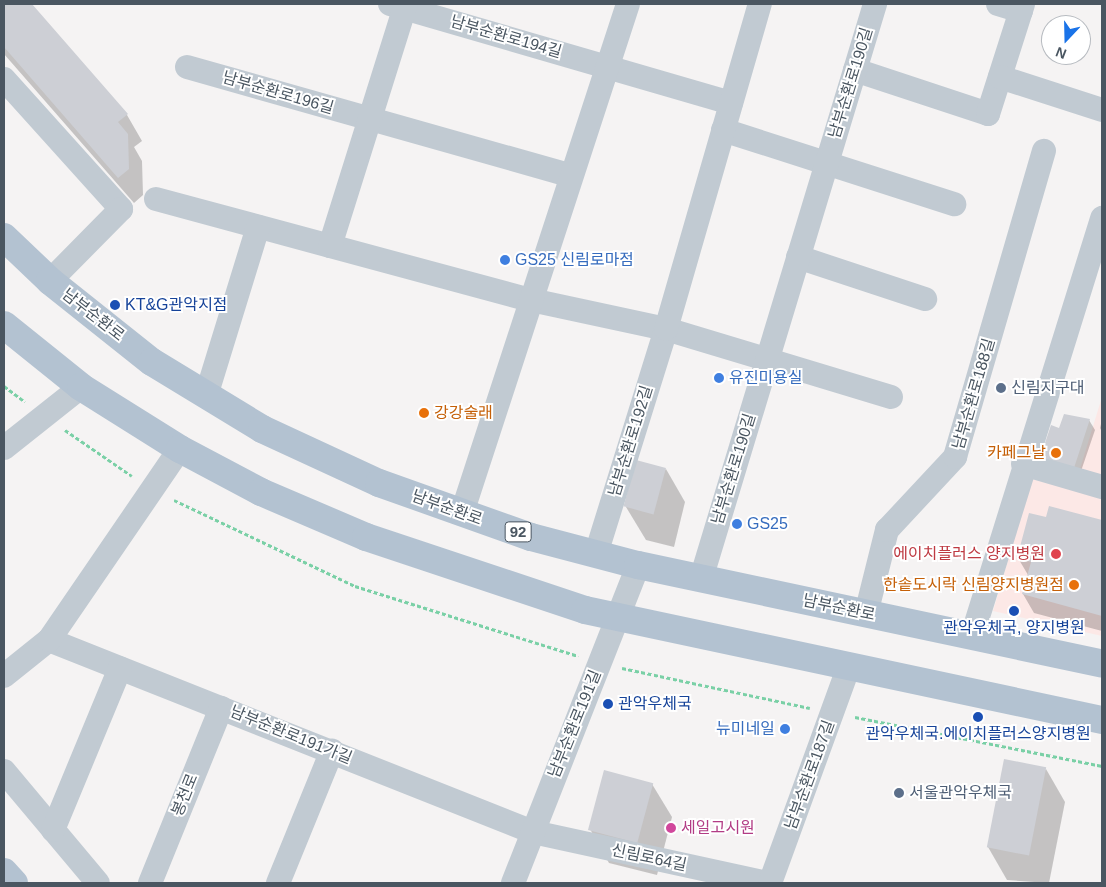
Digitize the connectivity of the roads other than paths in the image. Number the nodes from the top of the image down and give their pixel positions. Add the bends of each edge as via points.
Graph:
1 (628, 4) edge
2 (760, 4) edge
3 (875, 4) edge
4 (998, 4) edge
5 (400, 5) edge
6 (1022, 7) edge
7 (607, 66) junction
8 (187, 67) dead end
9 (855, 70) junction
10 (1000, 76) junction
11 (4, 79) edge
12 (731, 103) junction
13 (1102, 110) edge
14 (370, 119) junction
15 (723, 130) junction
16 (1044, 151) dead end
17 (826, 163) junction
18 (571, 176) junction
19 (156, 199) dead end
20 (954, 204) dead end
21 (1102, 218) edge
22 (258, 226) junction
23 (4, 237) edge
24 (330, 246) junction
25 (798, 257) junction
26 (50, 281) junction
27 (925, 299) dead end
28 (531, 300) junction
29 (4, 325) edge
30 (666, 329) junction
31 (767, 359) junction
32 (81, 386) junction
33 (206, 396) junction
34 (891, 397) dead end
35 (4, 448) edge
36 (180, 449) junction
37 (1023, 464) junction
38 (1102, 487) edge
39 (462, 514) junction
40 (596, 554) junction
41 (638, 565) junction
42 (701, 579) junction
43 (866, 614) junction
44 (617, 618) junction
45 (972, 636) junction
46 (49, 640) junction
47 (1102, 664) edge
48 (849, 666) junction
49 (120, 668) junction
50 (4, 676) edge
51 (221, 708) junction
52 (1102, 720) edge
53 (332, 751) junction
54 (4, 771) edge
55 (53, 830) junction
56 (533, 832) junction
57 (4, 872) edge
58 (14, 883) edge
59 (98, 883) edge
60 (150, 883) edge
61 (278, 883) edge
62 (513, 883) edge
63 (766, 883) edge
64 (770, 883) edge

1 - 7 street
2 - 12 street, 남부순환로192길
3 - 9 street, 남부순환로190길
4 - 6 street
5 - 7 street, 남부순환로194길
5 - 14 street
6 - 10 street
7 - 12 street
7 - 18 street
8 - 14 street, 남부순환로196길
9 - 10 street via 988,114
9 - 17 street, 남부순환로190길
10 - 13 street
11 - 26 street via 122,208
12 - 15 street, 남부순환로192길
14 - 18 street
14 - 24 street
15 - 17 street
15 - 30 street, 남부순환로192길
16 - 43 street, 남부순환로188길 via 956,457 887,530
17 - 20 street
17 - 25 street, 남부순환로190길
18 - 28 street
19 - 22 street
21 - 37 street
22 - 24 street
22 - 33 street
23 - 26 main road, 남부순환로 / 92
24 - 28 street
25 - 27 street
25 - 31 street, 남부순환로190길
26 - 33 main road, 남부순환로 / 92 via 152,362
28 - 30 street
28 - 39 street
29 - 32 main road
30 - 31 street
30 - 40 street, 남부순환로192길
31 - 34 street
31 - 42 street, 남부순환로190길
32 - 35 street
32 - 36 main road
33 - 39 main road, 남부순환로 / 92 via 262,429 328,460
36 - 44 main road via 261,492 366,537 463,572
36 - 46 street
37 - 38 street
37 - 45 street
39 - 40 main road, 남부순환로 / 92
40 - 41 main road, 남부순환로 / 92
41 - 42 main road, 남부순환로 / 92
41 - 44 street, 남부순환로191길
42 - 43 main road, 남부순환로 / 92
43 - 45 main road, 남부순환로 / 92
44 - 48 main road
44 - 56 street, 남부순환로191길
45 - 47 main road, 남부순환로 / 92
46 - 49 street, 남부순환로191가길
46 - 50 street
48 - 52 main road
48 - 64 street, 남부순환로187길
49 - 51 street, 남부순환로191가길
49 - 55 street
51 - 53 street, 남부순환로191가길
51 - 60 street, 봉천로
53 - 56 street, 남부순환로191가길
53 - 61 street
54 - 55 street
55 - 59 street
56 - 62 street, 남부순환로191길
56 - 63 street, 신림로64길
57 - 58 main road

